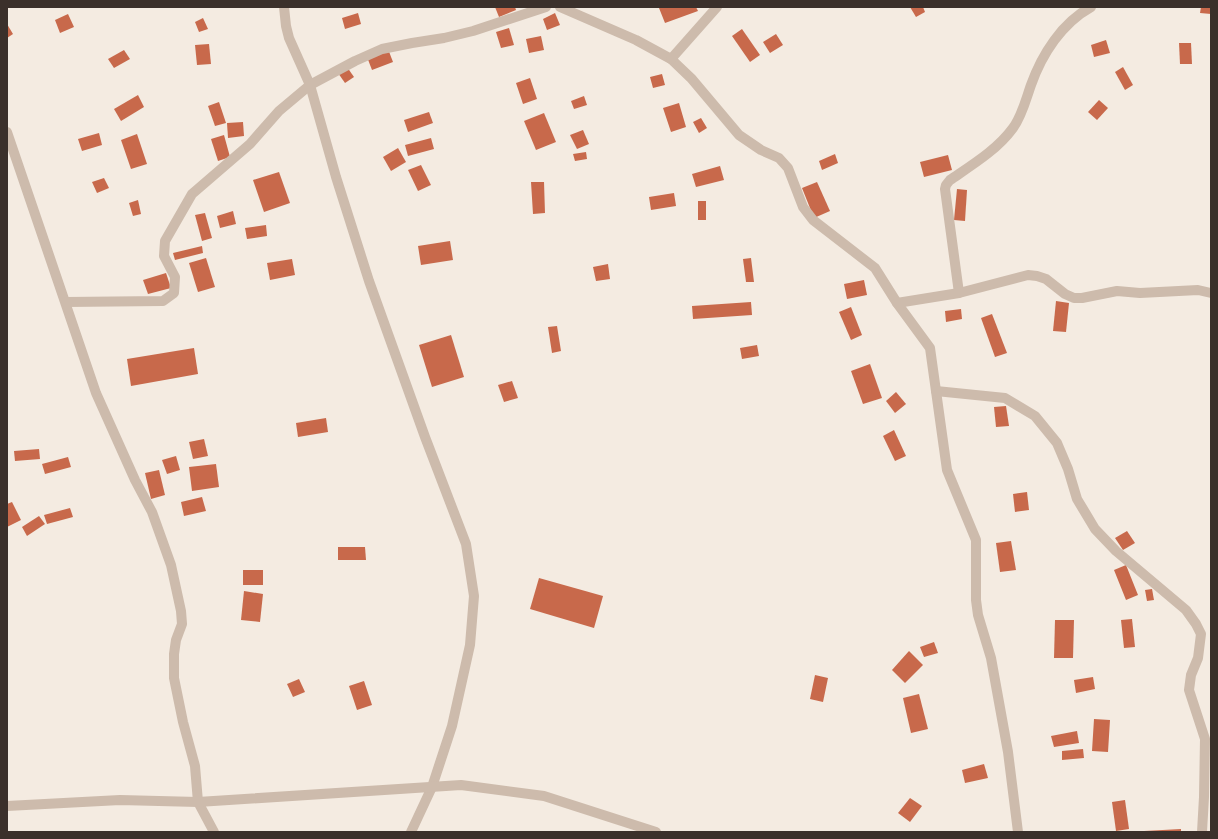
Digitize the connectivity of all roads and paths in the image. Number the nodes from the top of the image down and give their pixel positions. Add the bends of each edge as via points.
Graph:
1 (284, 7) edge
2 (546, 7) edge
3 (560, 7) edge
4 (717, 7) edge
5 (1091, 7) edge
6 (671, 59) junction
7 (310, 85) junction
8 (7, 132) edge
9 (959, 293) junction
10 (1211, 293) edge
11 (66, 302) junction
12 (897, 303) junction
13 (936, 391) junction
14 (1206, 633) edge
15 (432, 787) junction
16 (198, 802) junction
17 (7, 806) edge
18 (214, 832) edge
19 (411, 832) edge
20 (656, 832) edge
21 (1018, 832) edge
22 (1202, 832) edge

1 - 7 street via 289,38
2 - 7 street via 473,31 382,50
3 - 6 street via 636,40
4 - 6 street
5 - 9 street via 1079,14 1055,38 1035,74 1014,127 984,157 946,185
6 - 12 street via 691,78 739,135 761,150 779,158 788,168 802,207 813,220 875,268
7 - 11 street via 279,111 250,144 192,194 165,241 164,256 176,278 174,292 163,301
7 - 15 street via 369,281 466,544 474,596 470,645 452,726
8 - 11 street
9 - 10 street via 1037,276 1046,279 1074,298 1117,291 1140,294 1198,290
9 - 12 street
11 - 16 street via 96,393 152,512 171,565 182,611 182,624 174,654 174,678 182,722 195,766
12 - 13 street via 930,348
13 - 14 street via 1005,398 1035,416 1057,443 1077,499 1095,528 1116,551 1186,610
13 - 21 street via 947,470 976,540 978,615 991,658 1008,752
14 - 22 street via 1191,675 1189,690 1205,739
15 - 16 street
15 - 19 street
15 - 20 street via 461,785 544,796
16 - 17 street via 120,800
16 - 18 street

